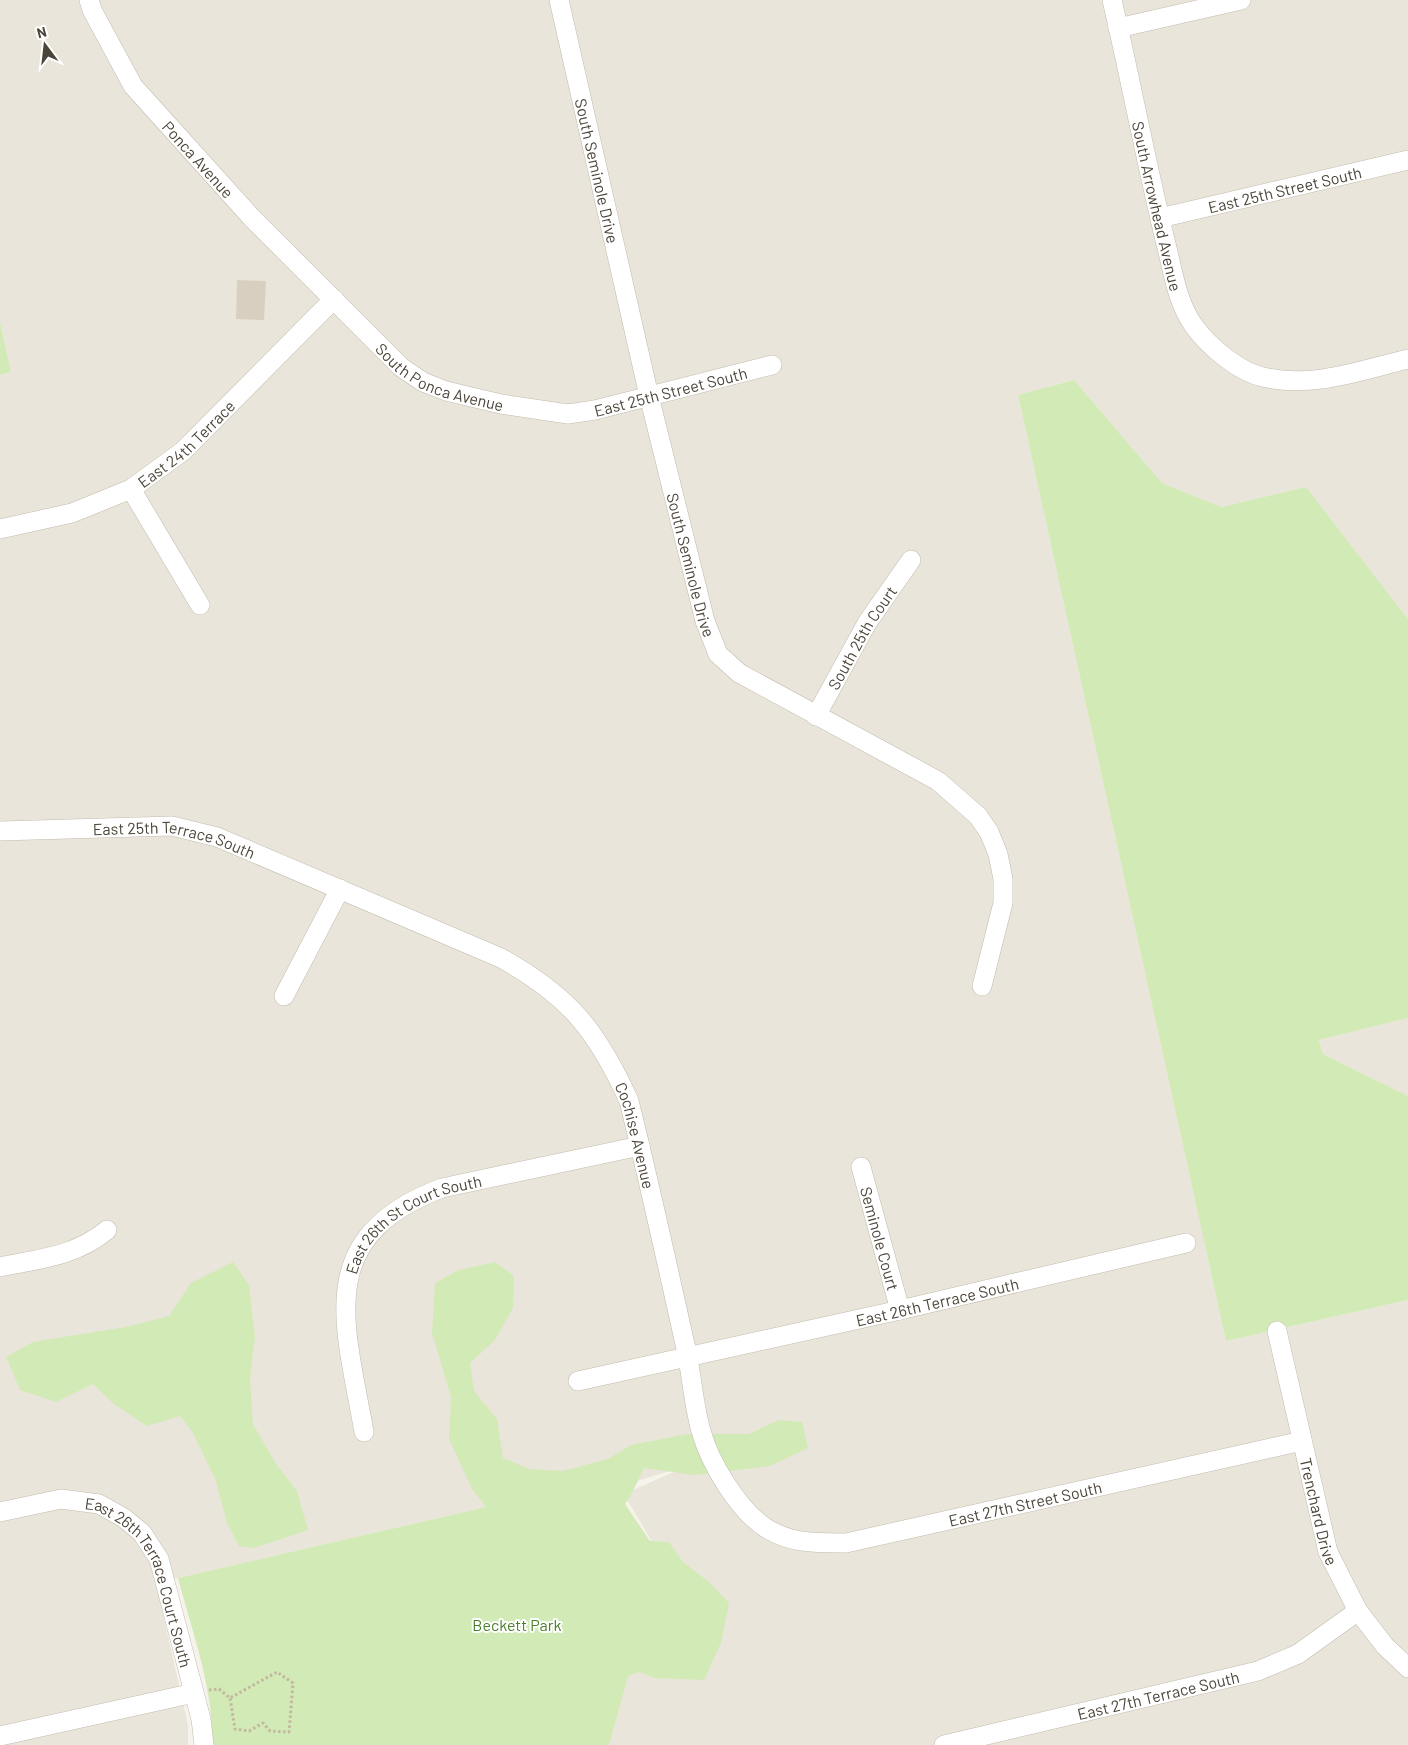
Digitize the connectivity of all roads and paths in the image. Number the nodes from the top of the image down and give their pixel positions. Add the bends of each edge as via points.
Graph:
1 (89, 0) edge
2 (559, 0) edge
3 (1112, 0) edge
4 (1241, 0) edge
5 (1118, 28) junction
6 (1408, 160) edge
7 (1160, 218) junction
8 (334, 299) junction
9 (1408, 359) edge
10 (772, 365) dead end
11 (649, 396) junction
12 (568, 414) joint
13 (131, 489) junction
14 (0, 530) edge
15 (911, 560) dead end
16 (200, 605) dead end
17 (816, 716) junction
18 (0, 831) edge
19 (340, 889) junction
20 (982, 986) dead end
21 (284, 996) dead end
22 (640, 1146) junction
23 (862, 1167) dead end
24 (107, 1230) dead end
25 (1186, 1243) dead end
26 (0, 1267) edge
27 (900, 1310) junction
28 (1277, 1331) dead end
29 (687, 1355) junction
30 (578, 1381) dead end
31 (364, 1432) dead end
32 (1302, 1441) junction
33 (0, 1512) edge
34 (754, 1518) joint
35 (1358, 1611) junction
36 (1408, 1668) edge
37 (194, 1693) junction
38 (230, 1698) junction
39 (0, 1736) edge
40 (204, 1745) edge
41 (944, 1745) edge

1 - 8 street, Ponca Avenue via 133,86 251,217
2 - 11 street, South Seminole Drive
3 - 5 street, South Arrowhead Avenue
4 - 5 street
5 - 7 street, South Arrowhead Avenue
6 - 7 street, East 25th Street South
7 - 9 street, South Arrowhead Avenue via 1180,297 1193,326 1226,358 1262,377 1307,381
8 - 12 street, South Ponca Avenue via 401,367 423,382 501,404
8 - 13 street, East 24th Terrace via 183,451
10 - 11 street, East 25th Street South
11 - 12 street, East 25th Street South
11 - 17 street, South Seminole Drive via 705,621 718,654 738,672
13 - 14 street, East 24th Terrace via 72,513
13 - 16 street
15 - 17 street, South 25th Court via 867,624
17 - 20 street, South Seminole Drive via 938,781 978,816 989,832 1003,879 1003,903
18 - 19 street, East 25th Terrace South via 172,826 217,837
19 - 21 street
19 - 22 street, Cochise Avenue via 501,958 558,996 588,1026 611,1062 629,1101
22 - 29 street, Cochise Avenue
22 - 31 street, East 26th St Court South via 442,1188 413,1199 382,1220 359,1251 350,1271 344,1299 344,1324
23 - 27 street, Seminole Court
24 - 26 street via 91,1244 73,1252
25 - 27 street, East 26th Terrace South
27 - 29 street, East 26th Terrace South
28 - 32 street, Trenchard Drive
29 - 30 street, East 26th Terrace South
29 - 34 street, Cochise Avenue via 702,1432 724,1482
32 - 34 street, East 27th Street South via 846,1543 806,1543 782,1537
32 - 35 street, Trenchard Drive via 1328,1552
33 - 37 street, East 26th Terrace Court South via 61,1499 99,1504 124,1518 142,1534 159,1559
35 - 36 street, Trenchard Drive
35 - 41 street, East 27th Terrace South via 1298,1654 1258,1672
37 - 38 path via 219,1689
37 - 39 street
37 - 40 street, East 26th Terrace Court South
38 - 38 path via 277,1672 293,1683 289,1732 270,1731 263,1723 248,1731 234,1729

